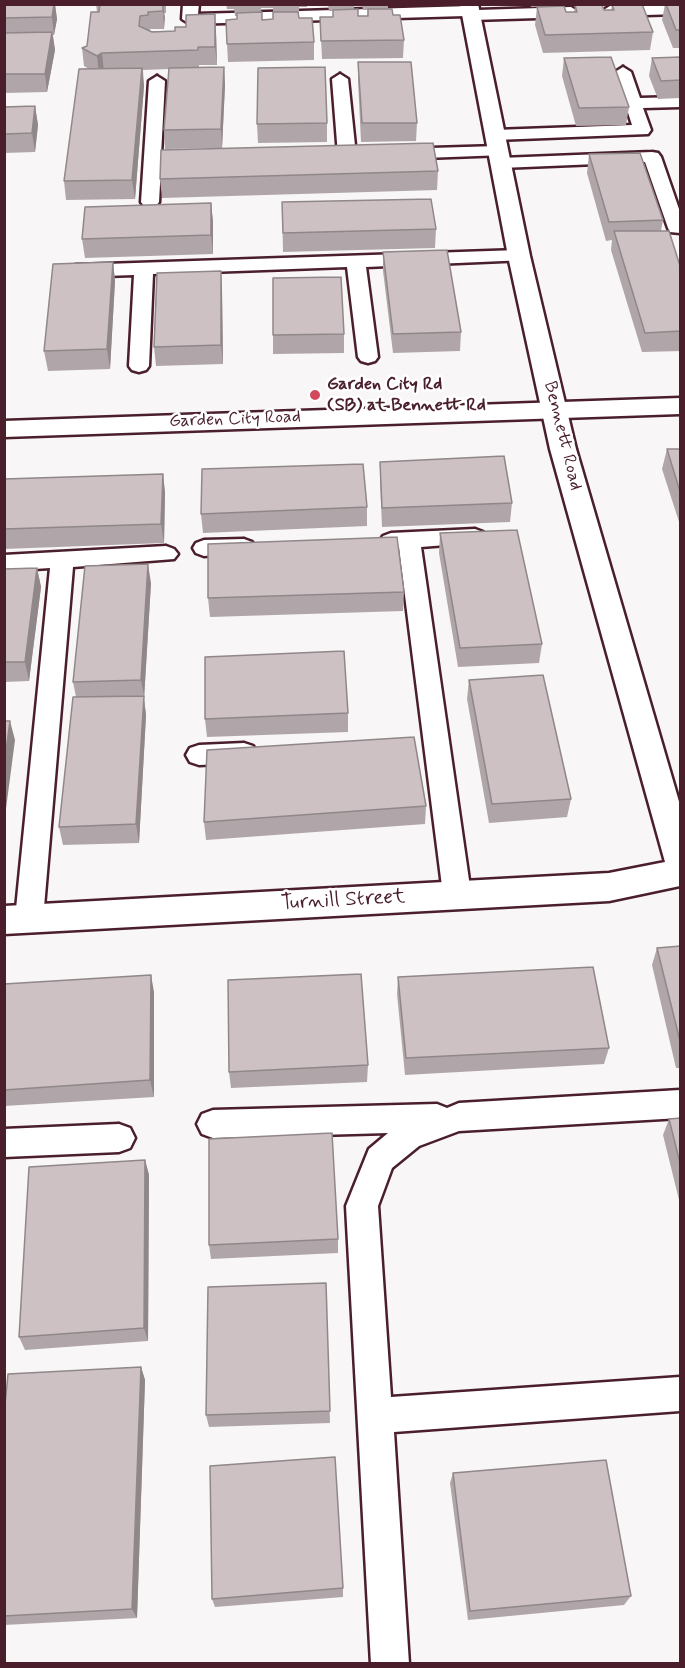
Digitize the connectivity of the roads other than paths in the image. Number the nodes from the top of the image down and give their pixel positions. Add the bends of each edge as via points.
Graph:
1 (191, 4) edge
2 (681, 9) edge
3 (471, 10) edge
4 (623, 72) dead end
5 (340, 80) dead end
6 (157, 81) dead end
7 (681, 102) edge
8 (633, 103) junction
9 (498, 150) junction
10 (382, 154) edge
11 (324, 156) edge
12 (210, 159) edge
13 (152, 160) junction
14 (673, 193) edge
15 (150, 202) edge
16 (677, 228) dead end
17 (519, 256) junction
18 (356, 261) junction
19 (144, 269) junction
20 (66, 271) edge
21 (368, 357) dead end
22 (139, 366) dead end
23 (681, 406) edge
24 (554, 409) junction
25 (4, 429) edge
26 (491, 536) edge
27 (409, 541) junction
28 (375, 542) edge
29 (261, 546) edge
30 (204, 548) dead end
31 (166, 554) dead end
32 (62, 560) junction
33 (4, 563) edge
34 (270, 752) edge
35 (199, 755) dead end
36 (681, 860) edge
37 (681, 873) edge
38 (457, 894) junction
39 (16, 919) edge
40 (681, 1104) edge
41 (459, 1117) junction
42 (213, 1124) dead end
43 (119, 1138) dead end
44 (4, 1143) edge
45 (681, 1394) edge
46 (375, 1416) junction
47 (390, 1664) edge

1 - 3 lane via 190,19
2 - 3 lane
3 - 9 street, Bennett Road
4 - 8 lane
5 - 11 lane via 353,155
6 - 13 lane
7 - 8 lane
8 - 9 lane via 642,130
9 - 10 lane
9 - 14 lane via 652,157
9 - 17 street, Bennett Road
12 - 13 lane
13 - 15 lane
14 - 16 lane
17 - 18 lane
17 - 24 street, Bennett Road
18 - 19 lane
18 - 21 lane
19 - 20 lane
19 - 22 lane
23 - 24 street, Garden City Road
24 - 25 street, Garden City Road
24 - 36 street, Bennett Road
26 - 27 lane
27 - 28 lane
27 - 38 lane via 425,746
29 - 30 lane
31 - 32 lane
32 - 33 lane
32 - 39 lane
34 - 35 lane
37 - 38 street, Turnill Street via 609,887
38 - 39 street, Turnill Street
40 - 41 lane
41 - 42 lane
41 - 46 lane via 408,1136 380,1159 362,1206
43 - 44 lane
45 - 46 lane
46 - 47 lane

